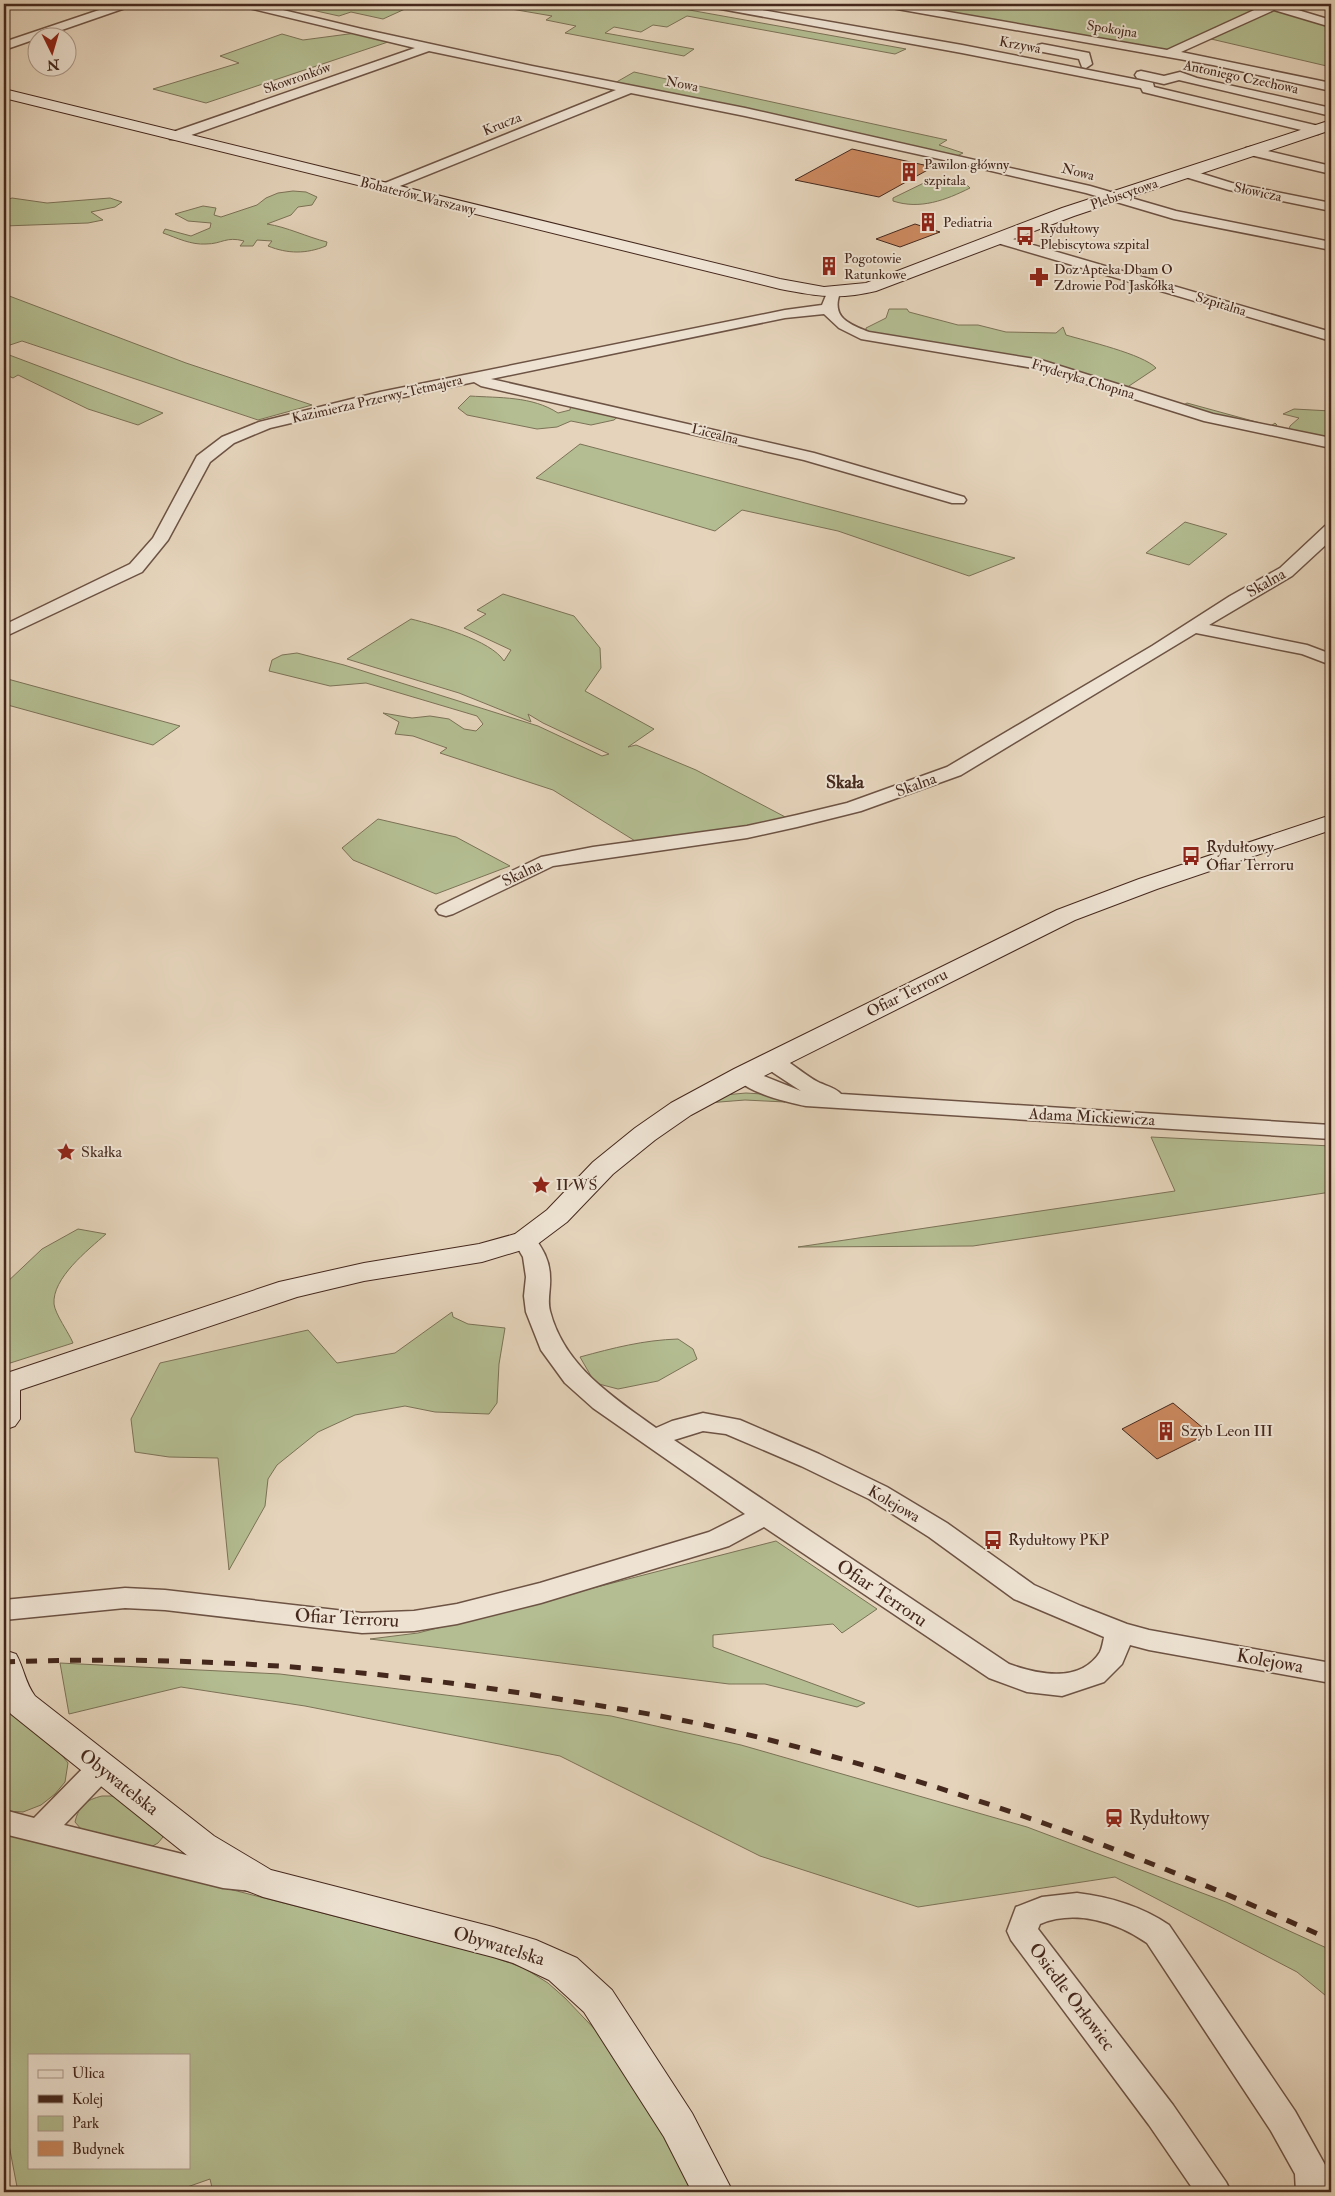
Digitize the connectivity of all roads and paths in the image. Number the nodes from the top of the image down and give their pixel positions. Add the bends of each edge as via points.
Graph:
1 (127, 4) edge
2 (244, 4) edge
3 (710, 4) edge
4 (749, 4) edge
5 (886, 4) edge
6 (1270, 5) edge
7 (1331, 24) edge
8 (1026, 45) dead end
9 (4, 46) edge
10 (429, 47) junction
11 (1170, 54) junction
12 (1213, 61) junction
13 (1086, 64) junction
14 (1180, 76) junction
15 (1164, 80) junction
16 (1331, 87) edge
17 (1148, 88) junction
18 (630, 89) junction
19 (4, 94) edge
20 (1134, 96) dead end
21 (1331, 112) edge
22 (1324, 128) edge
23 (1266, 132) dead end
24 (175, 136) junction
25 (1289, 139) junction
26 (1252, 152) junction
27 (1331, 170) edge
28 (1187, 173) junction
29 (385, 188) junction
30 (1114, 197) junction
31 (1331, 207) edge
32 (992, 241) junction
33 (1331, 246) edge
34 (831, 301) junction
35 (1331, 337) edge
36 (470, 378) junction
37 (1331, 443) edge
38 (958, 500) dead end
39 (1331, 530) edge
40 (1192, 627) junction
41 (4, 632) edge
42 (1331, 660) edge
43 (1331, 822) edge
44 (446, 910) dead end
45 (771, 1061) junction
46 (744, 1074) junction
47 (853, 1102) junction
48 (1331, 1132) edge
49 (525, 1240) junction
50 (4, 1384) edge
51 (4, 1418) edge
52 (654, 1439) junction
53 (765, 1515) junction
54 (4, 1610) edge
55 (1120, 1632) junction
56 (4, 1663) edge
57 (1331, 1673) edge
58 (101, 1768) junction
59 (4, 1822) edge
60 (40, 1831) junction
61 (258, 1880) junction
62 (713, 2192) edge
63 (1214, 2192) edge
64 (1313, 2192) edge

1 - 9 street
2 - 10 street, Nowa
3 - 17 street, Krzywa via 962,49
4 - 13 street, Antoniego Czechowa
5 - 11 street, Spokojna
6 - 7 street
6 - 11 street
8 - 13 street, Antoniego Czechowa via 1085,56
10 - 18 street, Nowa
10 - 24 street, Skowronków
11 - 12 street, Spokojna
12 - 14 street
12 - 16 street, Spokojna
13 - 15 street, Antoniego Czechowa
14 - 15 street, Antoniego Czechowa
14 - 21 street, Antoniego Czechowa
15 - 17 street
17 - 20 street
17 - 22 street, Krzywa
18 - 29 street, Krucza
18 - 30 street, Nowa via 926,152
19 - 24 street, Bohaterów Warszawy
22 - 25 street, Plebiscytowa
23 - 25 street
24 - 29 street, Bohaterów Warszawy
25 - 26 street, Plebiscytowa
26 - 27 street
26 - 28 street, Plebiscytowa
28 - 30 street, Plebiscytowa
28 - 31 street, Słowicza via 1229,186
29 - 34 street, Bohaterów Warszawy via 816,291
30 - 32 street, Plebiscytowa
30 - 33 street, Nowa via 1174,215
32 - 34 street, Plebiscytowa
32 - 35 street, Szpitalna via 1099,276 1110,272
34 - 36 street, Kazimierza Przerwy-Tetmajera via 786,314
34 - 37 street, Fryderyka Chopina via 838,320 866,336 1041,365 1210,418
36 - 38 street, Licealna via 808,456
36 - 41 street, Kazimierza Przerwy-Tetmajera via 323,410 265,425 228,440 202,459 160,540 136,568
39 - 40 street, Skalna via 1286,572
40 - 42 street via 1307,650
40 - 44 street, Skalna via 1017,735 954,771 921,784 854,808 747,832 548,861
43 - 45 street, Ofiar Terroru via 1066,915
45 - 46 street, Ofiar Terroru
45 - 47 street, Adama Mickiewicza via 810,1087
46 - 47 street, Adama Mickiewicza via 792,1096
46 - 49 street, Ofiar Terroru via 681,1109 645,1134 602,1168 557,1216
47 - 48 street, Adama Mickiewicza
49 - 50 street, Ofiar Terroru via 482,1253 300,1286
49 - 52 street, Ofiar Terroru via 535,1257 538,1312 554,1350 581,1383 602,1402
50 - 51 street, Ofiar Terroru
52 - 53 street, Ofiar Terroru
52 - 55 street, Kolejowa via 681,1426 703,1422 730,1426 878,1493 938,1530 1024,1592
53 - 54 street, Ofiar Terroru via 719,1539 541,1593 414,1621 362,1622 125,1598
53 - 55 street, Ofiar Terroru via 999,1671 1027,1682 1062,1685 1094,1676 1112,1657
55 - 57 street, Kolejowa
56 - 58 street, Obywatelska via 12,1692 23,1705
58 - 60 street
58 - 61 street, Obywatelska via 201,1846
59 - 60 street, Obywatelska
60 - 61 street, Obywatelska via 223,1876
61 - 62 street, Obywatelska via 523,1950 562,1969 598,2001 678,2125
63 - 64 street, Osiedle Orłowiec via 1161,2115 1022,1931 1027,1916 1039,1909 1057,1906 1088,1907 1130,1916 1158,1934 1282,2121 1312,2172

